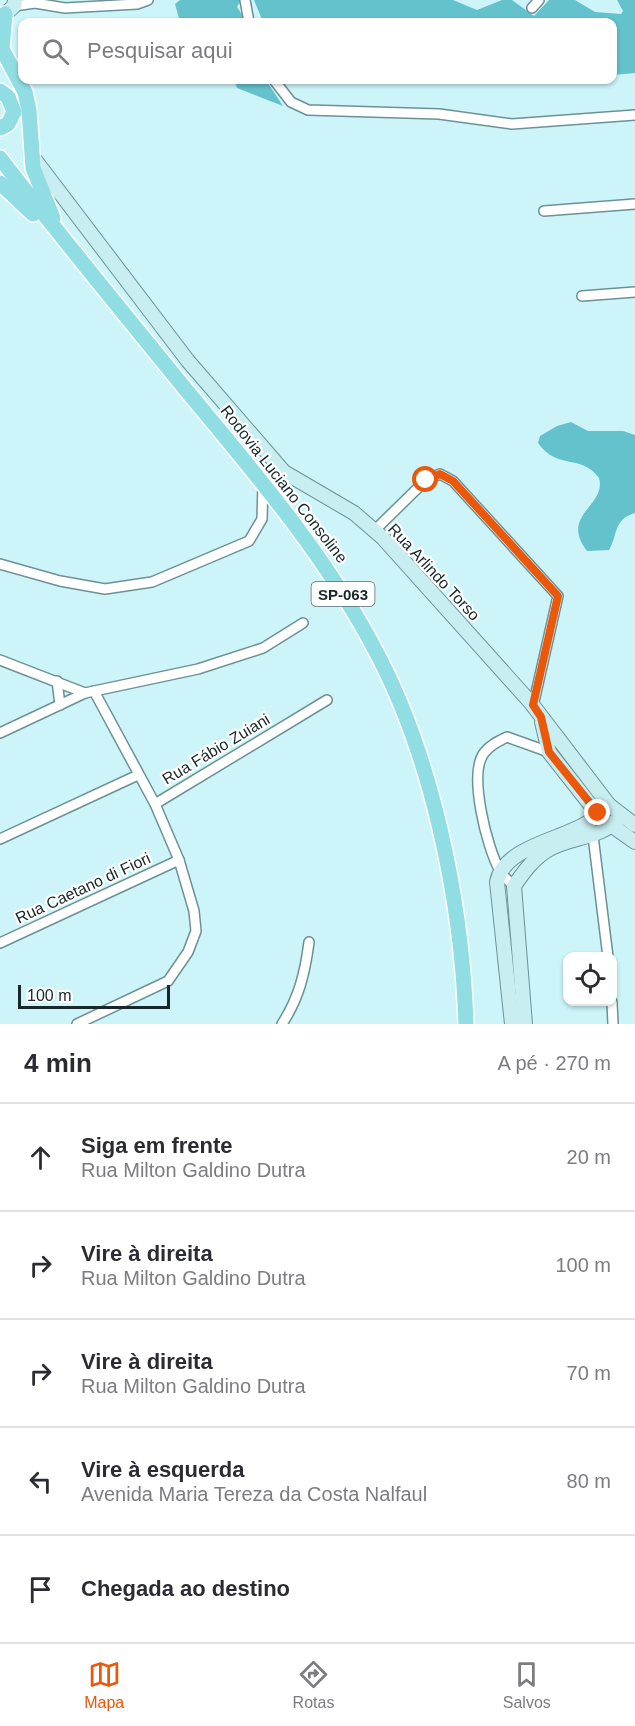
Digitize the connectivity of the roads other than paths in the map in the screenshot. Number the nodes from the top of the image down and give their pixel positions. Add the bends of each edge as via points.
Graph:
1 (47, 0) edge
2 (148, 0) edge
3 (245, 0) edge
4 (539, 0) edge
5 (65, 8) junction
6 (532, 8) dead end
7 (6, 12) edge
8 (248, 18) edge
9 (18, 77) edge
10 (22, 84) edge
11 (277, 84) edge
12 (0, 91) edge
13 (635, 115) edge
14 (0, 128) edge
15 (31, 154) junction
16 (0, 158) edge
17 (0, 183) edge
18 (635, 204) edge
19 (544, 211) dead end
20 (63, 240) junction
21 (635, 292) edge
22 (582, 296) dead end
23 (263, 483) junction
24 (374, 531) junction
25 (0, 564) edge
26 (303, 623) dead end
27 (0, 660) edge
28 (57, 681) junction
29 (89, 692) junction
30 (327, 700) dead end
31 (60, 705) junction
32 (537, 711) junction
33 (0, 733) edge
34 (549, 752) junction
35 (138, 775) junction
36 (155, 804) junction
37 (597, 819) junction
38 (616, 821) junction
39 (635, 825) edge
40 (0, 839) edge
41 (635, 842) edge
42 (179, 860) junction
43 (499, 870) junction
44 (514, 886) junction
45 (309, 942) dead end
46 (0, 943) edge
47 (608, 952) edge
48 (612, 1006) edge
49 (77, 1024) edge
50 (282, 1024) edge
51 (466, 1024) edge
52 (512, 1024) edge
53 (525, 1024) edge
54 (613, 1024) edge

1 - 5 street
2 - 5 street via 138,4
3 - 8 street
4 - 6 street
5 - 7 street via 35,3
7 - 9 main road via 2,49
10 - 15 main road via 27,99
11 - 13 street via 291,102 308,110 439,114 512,124
12 - 14 main road via 8,97 14,112 9,124
15 - 20 main road via 37,181
15 - 24 main road, Rua Arlindo Torso via 188,361 284,472 354,513
16 - 20 main road, Rodovia Luciano Consoline / SP-063
17 - 20 main road
18 - 19 street
20 - 23 main road, Rodovia Luciano Consoline / SP-063
21 - 22 street
23 - 25 street via 262,519 249,541 152,582 105,589
23 - 51 main road, Rodovia Luciano Consoline / SP-063 via 327,567 374,646 413,738 450,875
24 - 32 main road, Rua Arlindo Torso
24 - 32 street via 426,480 440,474 453,481 478,507 558,596
26 - 29 street via 263,648 198,669
27 - 28 street
28 - 29 street
28 - 31 street
29 - 31 street
29 - 35 street
30 - 36 street, Rua Fábio Zuiani
31 - 33 street
32 - 34 main road
32 - 37 main road, Rua Arlindo Torso
34 - 37 main road
34 - 43 street via 507,737 484,753 478,783 482,814
35 - 36 street
35 - 40 street
36 - 42 street, Rua Fábio Zuiani
37 - 38 main road
37 - 38 main road
37 - 43 main road via 539,844
37 - 44 main road via 547,850
37 - 47 street
38 - 39 main road
38 - 41 main road
42 - 46 street, Rua Caetano di Fiori
42 - 49 street, Rua Fábio Zuiani via 196,931 188,952 168,981
43 - 44 street
43 - 52 main road via 497,882
44 - 53 main road
45 - 50 street via 306,970 295,1003
48 - 54 street

